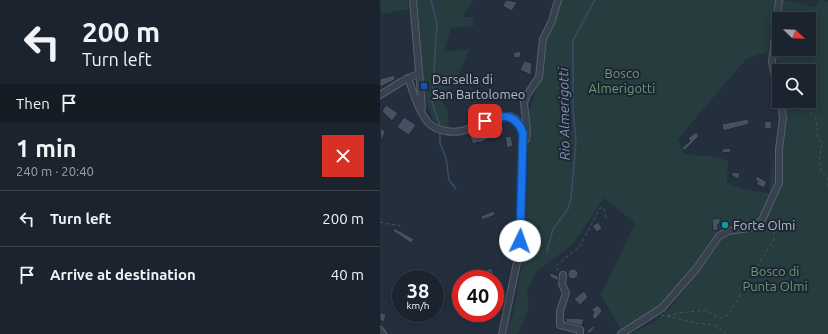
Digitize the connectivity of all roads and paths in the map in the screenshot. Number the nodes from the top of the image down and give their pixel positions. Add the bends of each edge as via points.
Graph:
1 (412, 0) edge
2 (558, 0) edge
3 (779, 0) edge
4 (774, 64) edge
5 (418, 74) junction
6 (408, 78) junction
7 (380, 95) edge
8 (782, 108) edge
9 (806, 108) edge
10 (422, 113) junction
11 (523, 146) junction
12 (828, 188) edge
13 (764, 216) junction
14 (606, 218) dead end
15 (380, 222) edge
16 (404, 227) dead end
17 (563, 274) joint
18 (658, 313) junction
19 (668, 316) junction
20 (380, 330) edge
21 (383, 334) edge
22 (502, 334) edge
23 (580, 334) edge
24 (621, 334) edge
25 (727, 334) edge

1 - 5 street
2 - 11 street via 543,39 539,77 524,103 527,130
3 - 4 street via 773,46
5 - 6 street
5 - 10 street
6 - 7 street
6 - 10 street
8 - 13 street via 779,183
9 - 12 path via 816,118 818,138 822,143 818,163 824,176 828,178
10 - 11 street via 433,126 457,132 498,116 508,116 521,128
11 - 22 street via 519,253
13 - 18 street via 755,227 729,231 719,236 696,269
13 - 19 path via 774,224 774,239 728,315 719,318 706,310
14 - 17 path via 604,208 600,208 580,246 556,267
15 - 16 path
17 - 23 street via 562,284 566,293 560,311 560,326 580,330
18 - 19 path
18 - 24 street
19 - 25 path via 714,325
20 - 21 street

